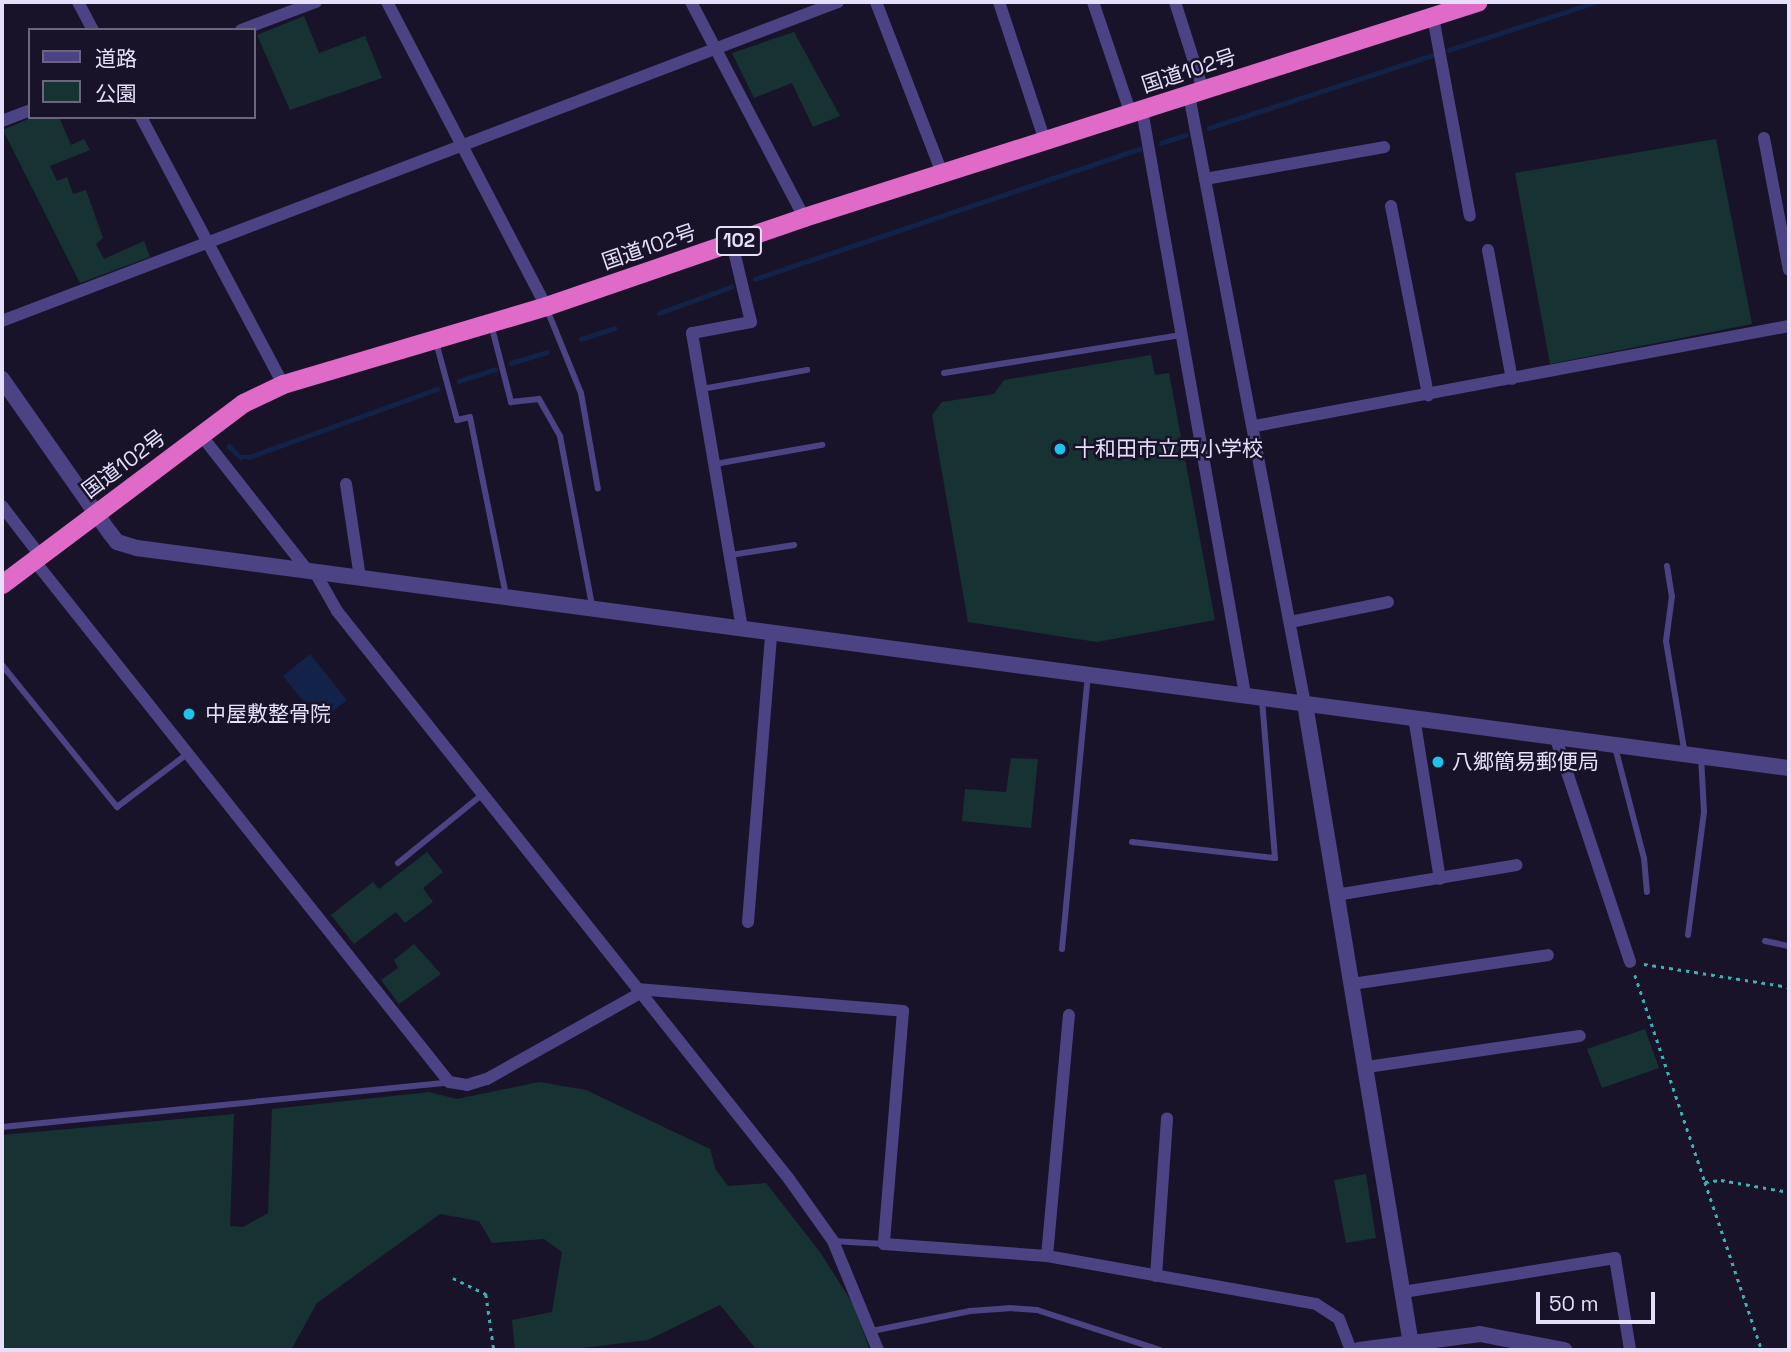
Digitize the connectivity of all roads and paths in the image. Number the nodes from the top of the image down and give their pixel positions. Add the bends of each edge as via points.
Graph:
1 (78, 2) edge
2 (316, 2) edge
3 (387, 2) edge
4 (691, 2) edge
5 (838, 2) edge
6 (876, 2) edge
7 (999, 2) edge
8 (1093, 2) edge
9 (1175, 2) edge
10 (1477, 2) edge
11 (1433, 17) junction
12 (92, 28) edge
13 (246, 28) edge
14 (716, 49) junction
15 (1196, 92) junction
16 (28, 111) edge
17 (1137, 112) junction
18 (142, 119) edge
19 (2, 121) edge
20 (1764, 138) dead end
21 (1045, 141) junction
22 (464, 145) junction
23 (1384, 147) dead end
24 (942, 173) junction
25 (1205, 179) junction
26 (1391, 206) dead end
27 (1471, 216) dead end
28 (804, 217) junction
29 (207, 241) junction
30 (732, 243) junction
31 (1488, 250) dead end
32 (1789, 270) edge
33 (545, 306) junction
34 (2, 321) edge
35 (491, 322) junction
36 (1789, 326) edge
37 (1182, 335) junction
38 (435, 338) junction
39 (807, 370) dead end
40 (944, 373) dead end
41 (2, 379) edge
42 (1512, 379) junction
43 (283, 384) junction
44 (702, 389) junction
45 (1428, 395) junction
46 (1255, 426) junction
47 (201, 435) junction
48 (822, 445) dead end
49 (715, 464) junction
50 (346, 484) dead end
51 (597, 489) dead end
52 (2, 506) edge
53 (96, 513) junction
54 (794, 545) dead end
55 (731, 555) junction
56 (36, 557) junction
57 (1667, 566) dead end
58 (313, 573) junction
59 (360, 579) junction
60 (2, 584) edge
61 (507, 598) junction
62 (1388, 602) dead end
63 (593, 610) junction
64 (1290, 622) junction
65 (742, 630) junction
66 (771, 634) junction
67 (2, 665) edge
68 (1088, 675) junction
69 (1245, 694) junction
70 (1262, 697) junction
71 (1305, 704) junction
72 (1414, 717) junction
73 (1555, 736) junction
74 (1614, 744) junction
75 (189, 753) junction
76 (1693, 755) junction
77 (1789, 768) edge
78 (483, 794) junction
79 (1132, 842) dead end
80 (398, 863) dead end
81 (1517, 864) dead end
82 (1440, 879) junction
83 (1647, 892) dead end
84 (1336, 895) junction
85 (748, 922) dead end
86 (1688, 935) dead end
87 (1765, 941) dead end
88 (1789, 946) edge
89 (1062, 949) dead end
90 (1548, 955) dead end
91 (1630, 962) junction
92 (1352, 984) junction
93 (1789, 987) edge
94 (639, 991) junction
95 (1069, 1015) dead end
96 (1580, 1036) dead end
97 (1367, 1067) junction
98 (450, 1082) junction
99 (1167, 1118) dead end
100 (2, 1127) edge
101 (1705, 1182) junction
102 (1789, 1192) edge
103 (833, 1241) junction
104 (884, 1244) junction
105 (1047, 1256) junction
106 (1156, 1276) junction
107 (453, 1278) dead end
108 (1402, 1292) junction
109 (872, 1331) junction
110 (1411, 1346) edge
111 (494, 1350) edge
112 (878, 1350) edge
113 (1160, 1350) edge
114 (1351, 1350) edge
115 (1359, 1350) edge
116 (1564, 1350) edge
117 (1630, 1350) edge
118 (1762, 1350) edge

1 - 12 street
2 - 13 street
3 - 22 street
4 - 14 street
5 - 14 street
6 - 24 street
7 - 21 street
8 - 17 street
9 - 15 street
10 - 11 highway, 国道102号 / 102
11 - 15 highway, 国道102号 / 102
11 - 27 street
14 - 22 street
14 - 28 street
15 - 17 highway, 国道102号 / 102
15 - 25 street
16 - 19 street
17 - 21 highway, 国道102号 / 102
17 - 37 street
18 - 29 street
20 - 32 street
21 - 24 highway, 国道102号 / 102
22 - 29 street
22 - 33 street
23 - 25 street
24 - 28 highway, 国道102号 / 102
25 - 46 street
26 - 45 street
28 - 30 highway, 国道102号 / 102
29 - 34 street
29 - 43 street
30 - 33 highway, 国道102号 / 102
30 - 44 street via 751,322 692,332
31 - 42 street
33 - 35 highway, 国道102号 / 102
33 - 51 lane via 581,393
35 - 38 highway, 国道102号 / 102
35 - 63 lane via 511,402 539,399 560,436
36 - 42 street
37 - 40 lane
37 - 69 street
38 - 43 highway, 国道102号 / 102
38 - 61 lane via 457,419 470,418
39 - 44 lane
41 - 53 street
42 - 45 street
43 - 47 highway, 国道102号 / 102 via 243,403
44 - 49 street
45 - 46 street
46 - 64 street
47 - 53 highway, 国道102号 / 102
47 - 58 street
48 - 49 lane
49 - 55 street
50 - 59 street
52 - 56 street
53 - 56 highway, 国道102号 / 102
53 - 58 street via 117,542 137,548
54 - 55 lane
55 - 65 street
56 - 60 highway, 国道102号 / 102
56 - 75 street
57 - 76 lane via 1672,596 1666,641
58 - 59 street
58 - 78 street via 337,611
59 - 61 street
61 - 63 street
62 - 64 street
63 - 65 street
64 - 71 street
65 - 66 street
66 - 68 street
66 - 85 street
67 - 75 lane via 117,807
68 - 69 street
68 - 89 lane
69 - 70 street
70 - 71 street
70 - 79 lane via 1275,858
71 - 72 street
71 - 84 street
72 - 73 street
72 - 82 street
73 - 74 street
73 - 91 street
74 - 76 street
74 - 83 lane via 1644,858
75 - 98 street
76 - 77 street
76 - 86 lane via 1704,812
78 - 80 lane
78 - 94 street
81 - 82 street
82 - 84 street
84 - 92 street
87 - 88 lane
90 - 92 street
91 - 93 path
91 - 101 path
92 - 97 street
94 - 98 street via 487,1079 467,1085
94 - 103 street
94 - 104 street via 903,1011
95 - 105 street
96 - 97 street
97 - 108 street
98 - 100 lane
99 - 106 street
101 - 102 path via 1721,1180
101 - 118 path
103 - 104 lane
103 - 109 street
104 - 105 street
105 - 106 street
106 - 114 street via 1316,1304 1339,1319
107 - 111 path via 486,1294
108 - 110 street
108 - 117 street via 1615,1258
109 - 112 street
109 - 113 lane via 1009,1308 1037,1310
110 - 115 street
110 - 116 street via 1480,1334

